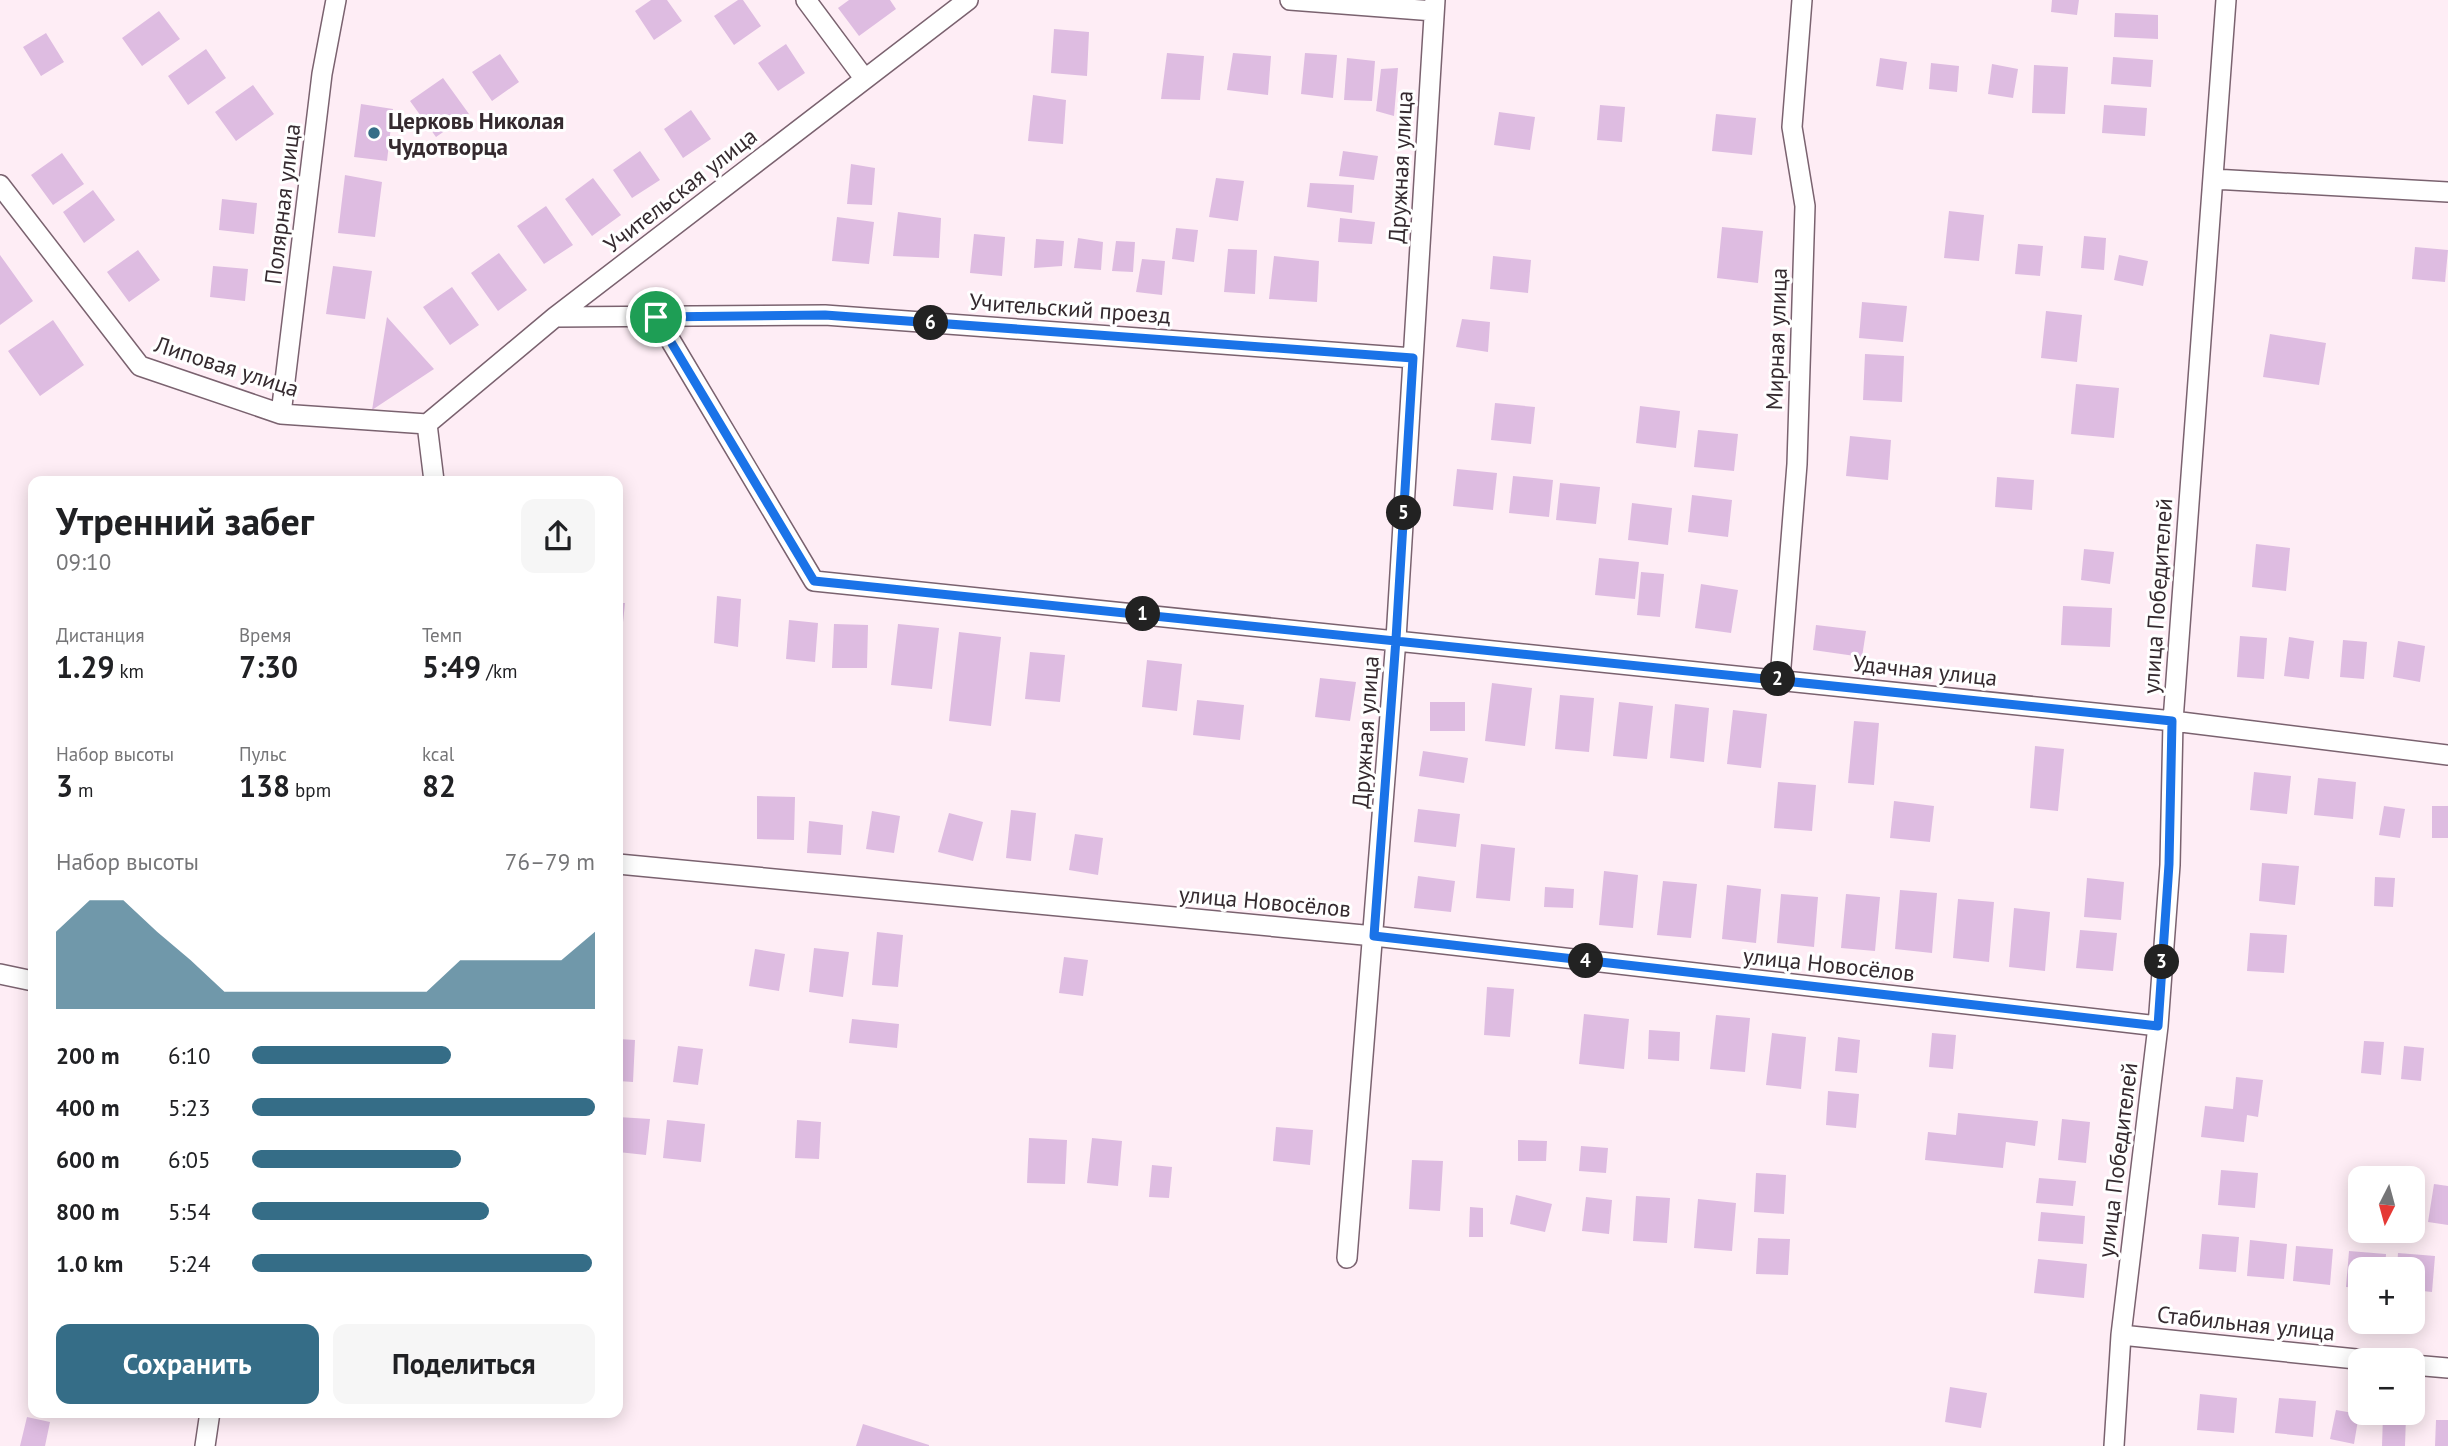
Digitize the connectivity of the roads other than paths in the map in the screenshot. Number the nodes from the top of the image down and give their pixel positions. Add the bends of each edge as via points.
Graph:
1 (336, 0) edge
2 (806, 0) edge
3 (968, 0) edge
4 (1290, 0) edge
5 (1802, 0) edge
6 (2226, 0) edge
7 (1435, 5) edge
8 (864, 78) junction
9 (2213, 179) junction
10 (0, 185) edge
11 (2448, 192) edge
12 (555, 317) junction
13 (656, 317) junction
14 (1413, 358) junction
15 (281, 414) junction
16 (427, 424) junction
17 (433, 476) edge
18 (1396, 639) junction
19 (1780, 679) junction
20 (2172, 721) junction
21 (2448, 755) edge
22 (623, 864) edge
23 (1374, 936) junction
24 (0, 974) edge
25 (28, 980) edge
26 (2158, 1026) junction
27 (1347, 1258) dead end
28 (2121, 1335) junction
29 (2348, 1358) edge
30 (2425, 1366) edge
31 (2448, 1368) edge
32 (209, 1418) edge
33 (205, 1446) edge
34 (2113, 1446) edge

1 - 15 street, Полярная улица via 322,75
2 - 8 street
3 - 8 street, Учительская улица
4 - 7 street
5 - 19 street, Мирная улица via 1792,127 1805,206 1797,464
6 - 9 street, улица Победителей
7 - 14 street, Дружная улица
8 - 12 street, Учительская улица
9 - 11 street
9 - 20 street, улица Победителей
10 - 15 street, Липовая улица via 140,366
12 - 13 street, Учительский проезд
12 - 16 street, Учительская улица
13 - 14 street, Учительский проезд via 825,315
13 - 18 street, Удачная улица via 814,581
14 - 18 street, Дружная улица
15 - 16 street, Липовая улица
16 - 17 street
18 - 19 street, Удачная улица
18 - 23 street, Дружная улица
19 - 20 street, Удачная улица
20 - 21 street, Удачная улица
20 - 26 street, улица Победителей via 2169,864
22 - 23 street, улица Новосёлов
23 - 26 street, улица Новосёлов
23 - 27 street, Дружная улица
24 - 25 street
26 - 28 street, улица Победителей
28 - 29 street, Стабильная улица
28 - 34 street, улица Победителей
30 - 31 street
32 - 33 street

